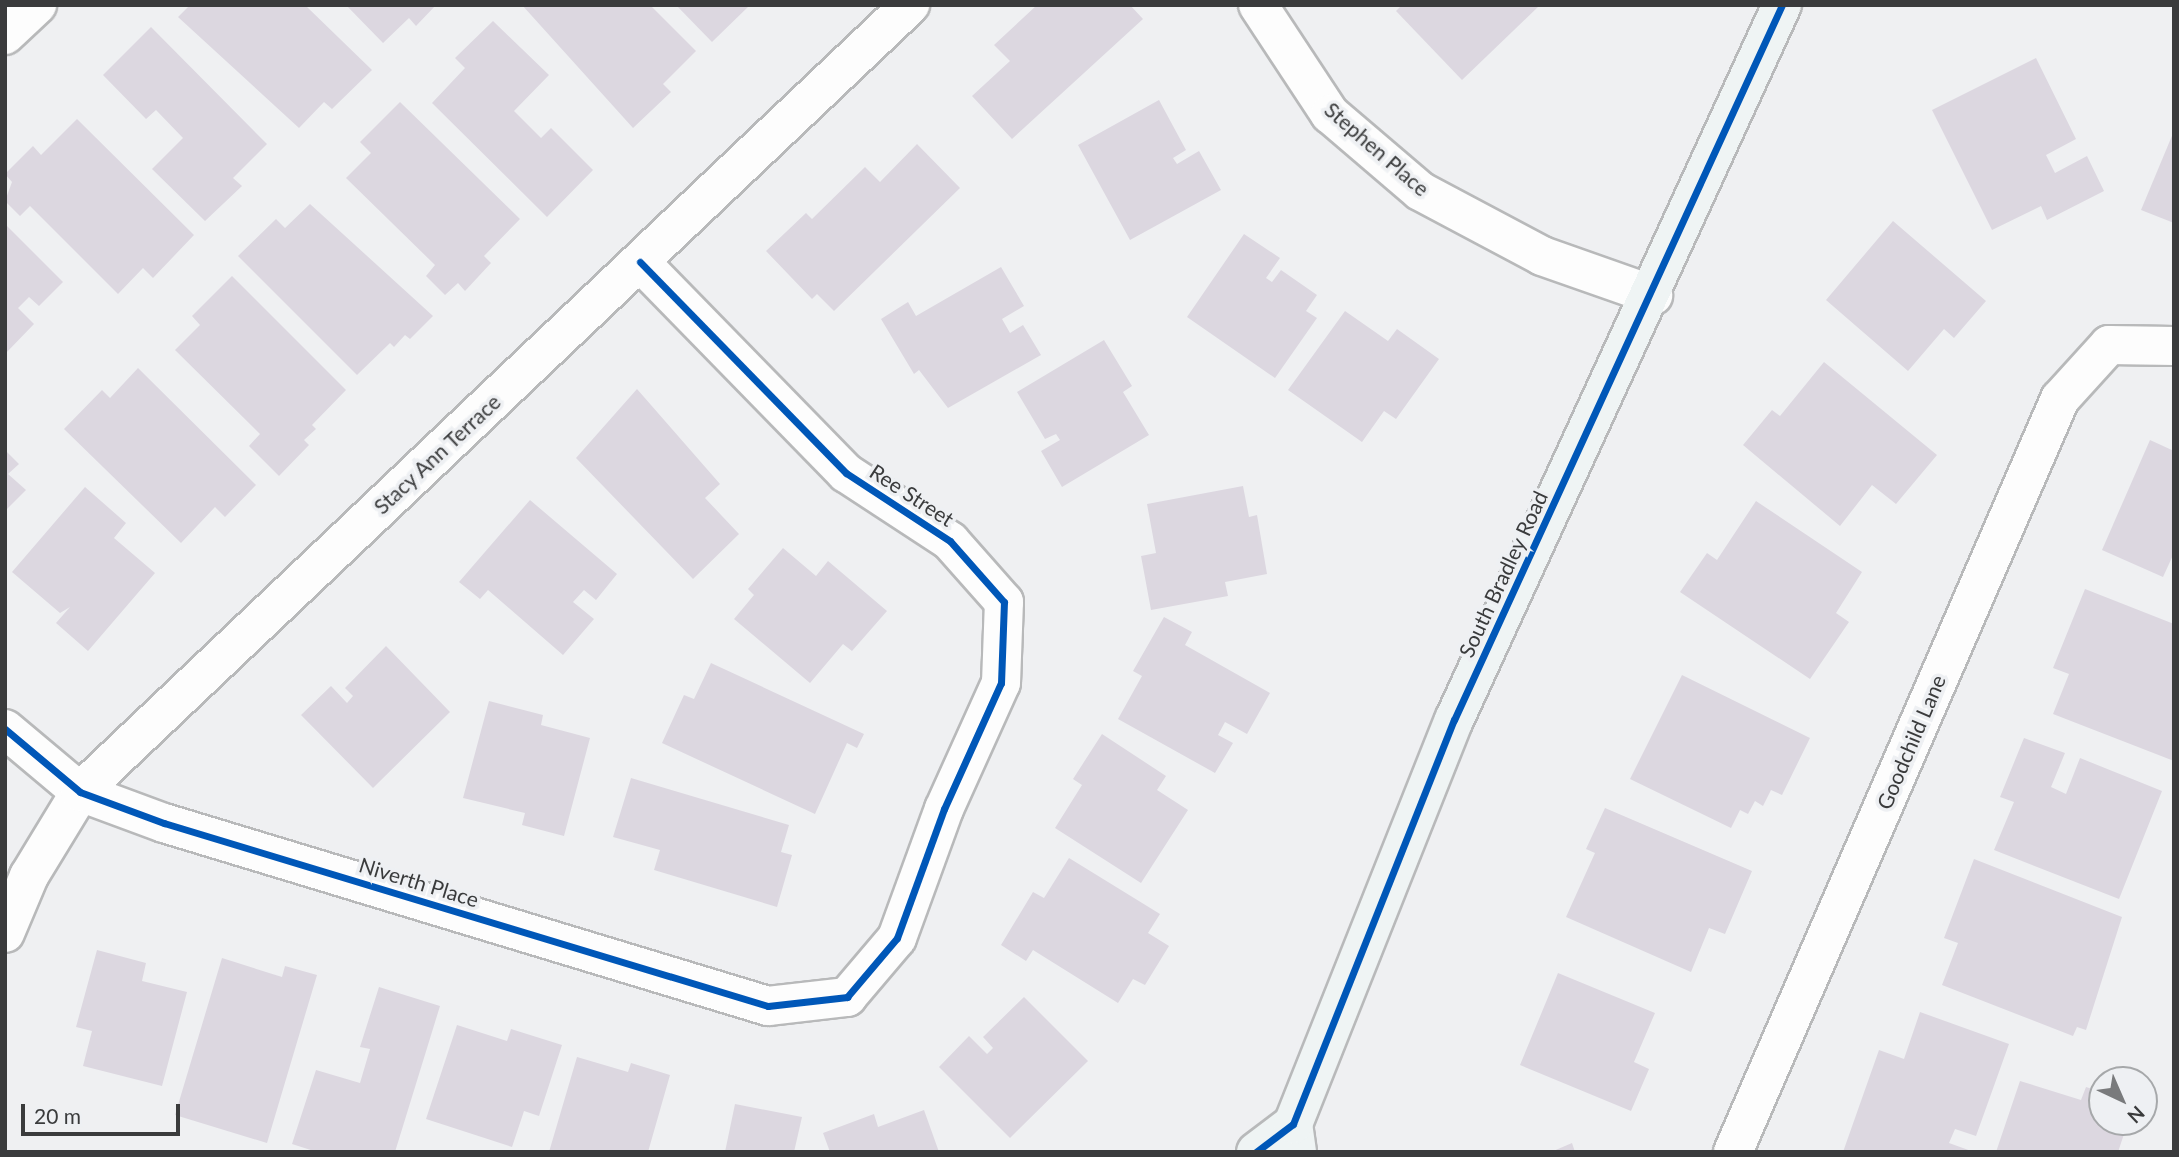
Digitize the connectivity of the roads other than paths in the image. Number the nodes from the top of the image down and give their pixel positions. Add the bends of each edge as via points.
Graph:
1 (37, 5) edge
2 (910, 5) edge
3 (1258, 5) edge
4 (1782, 5) edge
5 (5, 35) edge
6 (640, 262) junction
7 (1653, 295) junction
8 (2174, 346) edge
9 (5, 729) edge
10 (80, 792) junction
11 (5, 933) edge
12 (846, 998) joint
13 (1295, 1138) edge
14 (1256, 1152) edge
15 (1733, 1152) edge

1 - 5 street
2 - 6 street, Stacy Ann Terrace
3 - 7 street, Stephen Place via 1330,114 1420,191 1542,256
4 - 7 street, South Bradley Road
6 - 10 street, Stacy Ann Terrace
6 - 12 street, Ree Street via 846,473 950,541 1004,602 1000,683 897,938
7 - 13 street, South Bradley Road via 1454,720
8 - 15 street, Goodchild Lane via 2109,345 2060,399
9 - 10 street, Niverth Place
10 - 11 street, Stacy Ann Terrace via 29,876
10 - 12 street, Niverth Place via 768,1006
13 - 14 street, South Bradley Road

